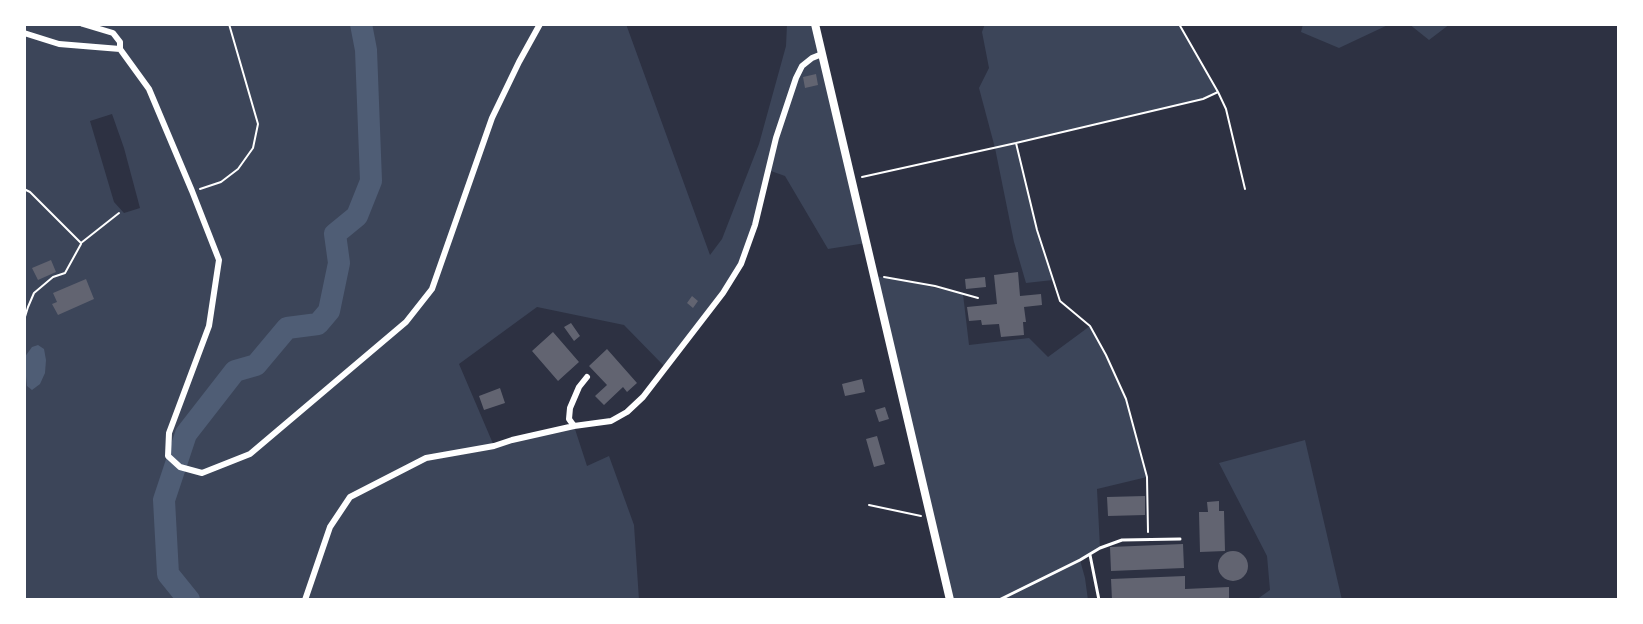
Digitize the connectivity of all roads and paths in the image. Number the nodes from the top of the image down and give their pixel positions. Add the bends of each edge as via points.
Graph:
1 (83, 24) edge
2 (229, 24) edge
3 (540, 24) edge
4 (815, 24) edge
5 (1179, 24) edge
6 (24, 33) edge
7 (120, 49) junction
8 (822, 54) junction
9 (1218, 92) junction
10 (1016, 143) junction
11 (852, 179) junction
12 (24, 189) edge
13 (1245, 189) dead end
14 (192, 191) junction
15 (119, 213) dead end
16 (81, 243) junction
17 (874, 276) junction
18 (978, 298) dead end
19 (24, 320) edge
20 (587, 377) dead end
21 (574, 426) junction
22 (869, 505) dead end
23 (930, 516) junction
24 (1180, 539) dead end
25 (1148, 540) junction
26 (1090, 554) junction
27 (305, 600) edge
28 (950, 600) edge
29 (999, 600) edge
30 (1099, 600) edge

1 - 7 street via 113,33
2 - 14 path via 258,124 253,148 238,169 221,182
3 - 14 street via 492,118 432,289 406,322 250,454 202,473 180,467 168,456 169,433 209,326 219,260
4 - 8 main road
5 - 9 path
6 - 7 street via 59,44
7 - 14 street via 149,89
8 - 11 main road
8 - 21 street via 802,66 796,78 754,225 732,279 643,397 627,412 611,421
9 - 10 path via 1203,99
9 - 13 path via 1226,109
10 - 11 path
10 - 25 path via 1037,230 1060,300 1090,326 1126,399 1147,477
11 - 17 main road
12 - 16 path
15 - 16 path
16 - 19 path via 64,273 34,292
17 - 18 path
17 - 23 main road
20 - 21 street via 570,408 569,419
21 - 27 street via 426,458 350,497 330,527
22 - 23 path
23 - 28 main road
24 - 25 lane
25 - 26 lane via 1122,540
26 - 29 lane
26 - 30 lane

